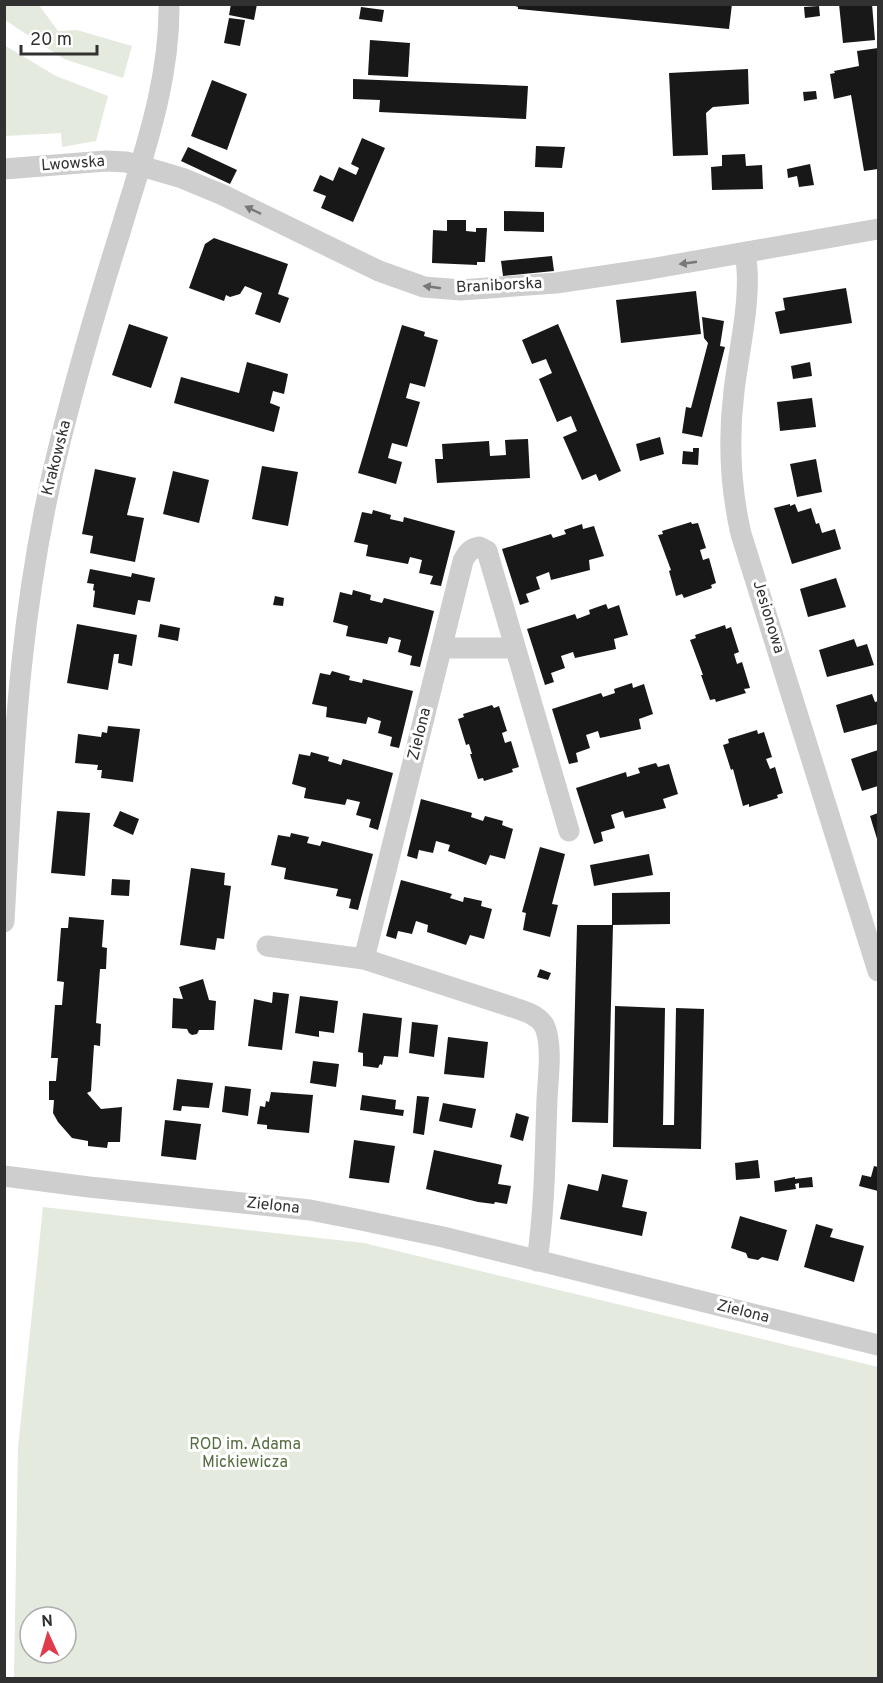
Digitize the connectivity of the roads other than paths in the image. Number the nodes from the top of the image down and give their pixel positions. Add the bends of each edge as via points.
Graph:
1 (169, 4) edge
2 (141, 166) junction
3 (4, 169) edge
4 (879, 229) edge
5 (745, 253) junction
6 (442, 648) junction
7 (514, 648) junction
8 (10, 715) edge
9 (569, 831) dead end
10 (4, 922) edge
11 (267, 946) dead end
12 (364, 959) junction
13 (879, 971) edge
14 (4, 1176) edge
15 (537, 1261) junction
16 (879, 1345) edge

1 - 2 street, Krakowska via 159,103
2 - 3 street, Lwowska via 106,161
5 -> 2 street, Braniborska via 556,283 461,291 424,287 379,271 182,177
2 - 8 street, Krakowska via 85,351 47,497
4 - 5 street, Braniborska
5 - 13 street, Jesionowa via 748,282 730,439 736,510
6 - 7 street
6 - 7 street, Zielona via 463,561 468,552 479,547 487,551
6 - 12 street, Zielona
7 - 9 street, Zielona
8 - 10 street, Krakowska
11 - 12 street
12 - 15 street via 512,1007 535,1016 543,1024 548,1036 546,1155
14 - 15 street, Zielona via 310,1210 401,1227
15 - 16 street, Zielona

